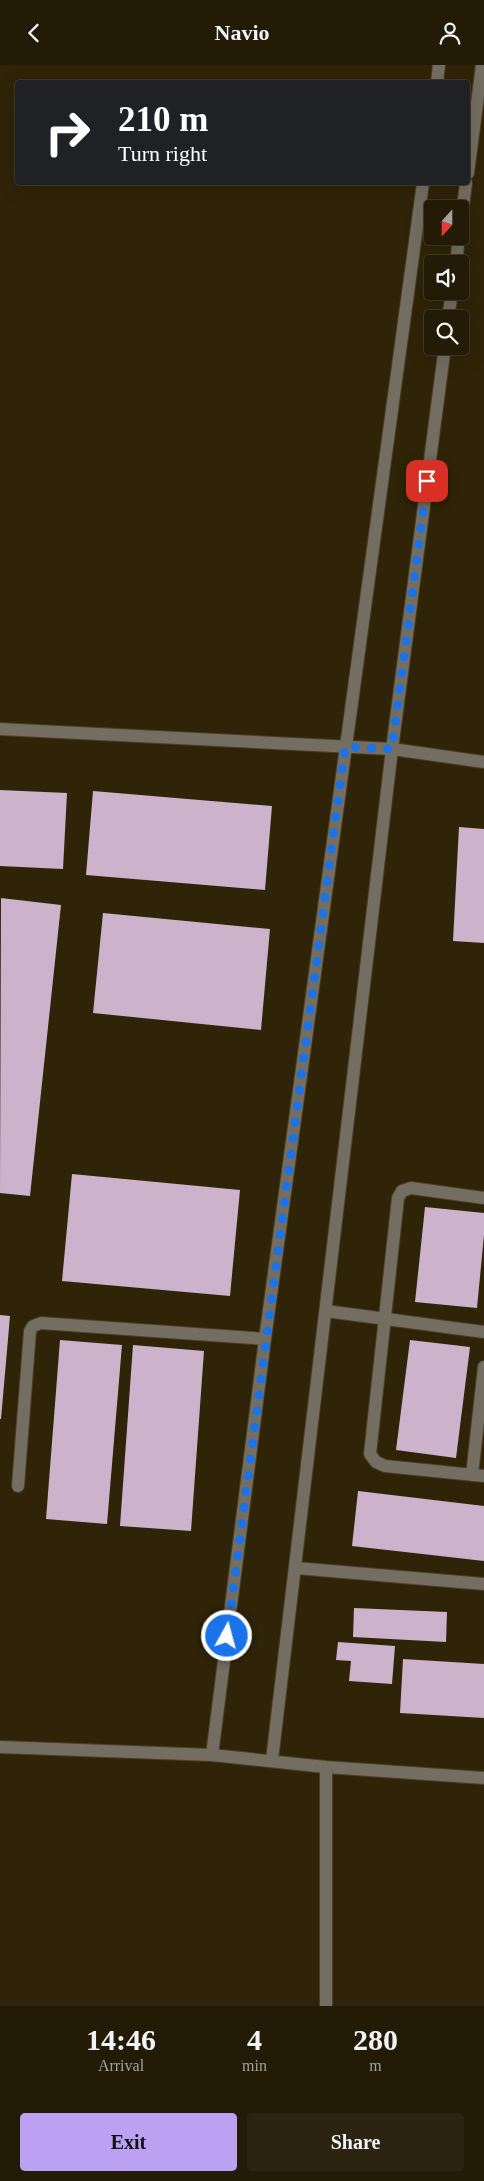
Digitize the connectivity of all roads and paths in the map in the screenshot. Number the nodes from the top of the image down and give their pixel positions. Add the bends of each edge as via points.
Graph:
1 (439, 65) edge
2 (482, 65) edge
3 (437, 80) edge
4 (470, 158) edge
5 (423, 185) edge
6 (466, 185) edge
7 (464, 200) edge
8 (444, 355) edge
9 (0, 729) edge
10 (345, 747) junction
11 (392, 749) junction
12 (484, 762) edge
13 (484, 1198) edge
14 (326, 1311) junction
15 (384, 1319) junction
16 (484, 1332) edge
17 (265, 1339) junction
18 (484, 1367) edge
19 (478, 1475) edge
20 (18, 1486) dead end
21 (296, 1568) junction
22 (484, 1584) edge
23 (0, 1747) edge
24 (212, 1755) junction
25 (272, 1760) junction
26 (326, 1767) junction
27 (484, 1778) edge
28 (326, 2006) edge

1 - 3 street
2 - 4 street
5 - 10 street
6 - 7 street
8 - 11 street
9 - 10 street
10 - 11 street
10 - 17 street
11 - 12 street
11 - 14 street
13 - 15 street via 411,1188 402,1191 398,1198
14 - 15 street
14 - 21 street
15 - 16 street
15 - 19 street via 370,1454 385,1466
17 - 20 street via 41,1323 33,1326 30,1331
17 - 24 street
18 - 19 street
21 - 22 street
21 - 25 street
23 - 24 street
24 - 25 street
25 - 26 street
26 - 27 street
26 - 28 street

